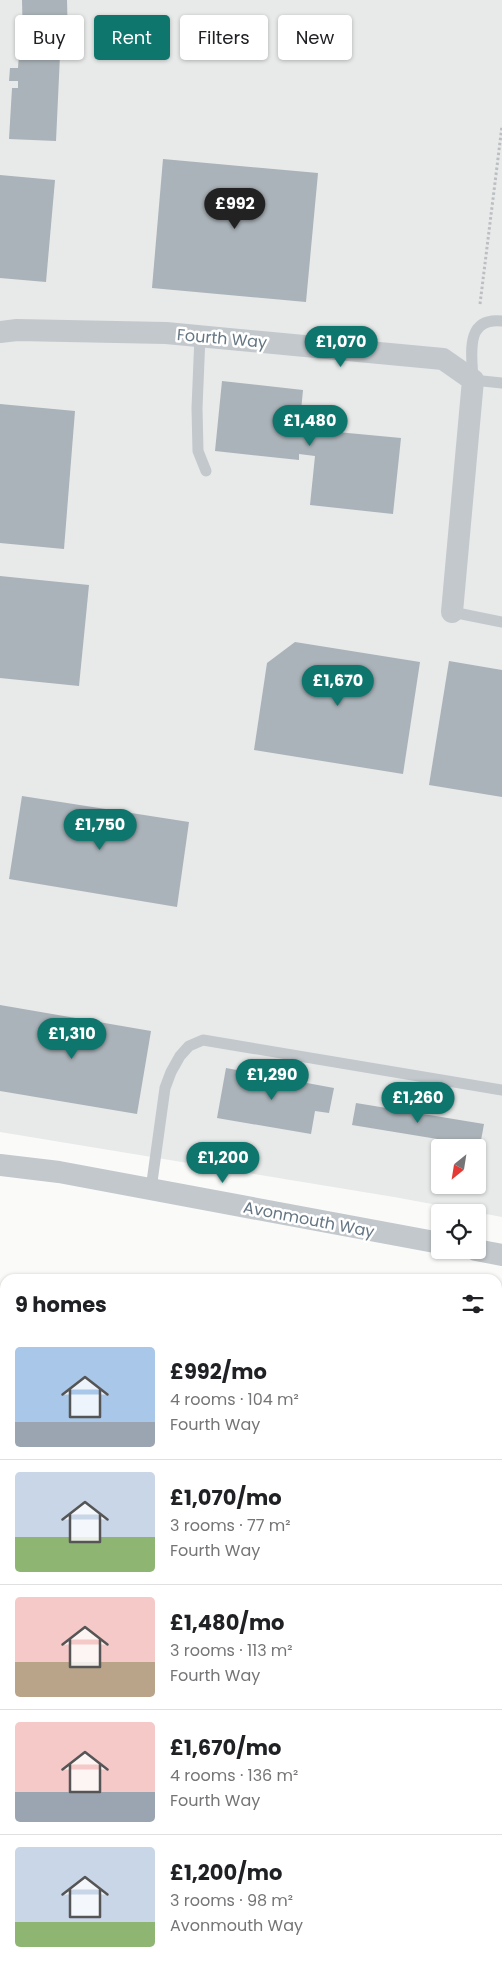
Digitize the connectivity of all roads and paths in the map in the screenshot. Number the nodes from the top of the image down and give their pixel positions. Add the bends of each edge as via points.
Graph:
1 (502, 126) edge
2 (502, 320) edge
3 (476, 330) junction
4 (0, 332) edge
5 (200, 336) junction
6 (473, 380) junction
7 (502, 383) edge
8 (206, 472) dead end
9 (452, 612) joint
10 (502, 622) edge
11 (502, 1090) edge
12 (0, 1166) edge
13 (151, 1189) junction
14 (431, 1241) edge
15 (486, 1252) edge
16 (502, 1255) edge

1 - 3 path
2 - 3 lane via 484,323
3 - 6 lane via 472,345
4 - 5 street, Fourth Way
5 - 6 street, Fourth Way via 443,359
5 - 8 lane via 198,451
6 - 7 lane
6 - 9 street
9 - 10 lane
11 - 13 lane via 203,1040 189,1046 180,1056 165,1088
12 - 13 street, Avonmouth Way via 59,1172
13 - 14 street, Avonmouth Way
15 - 16 street

